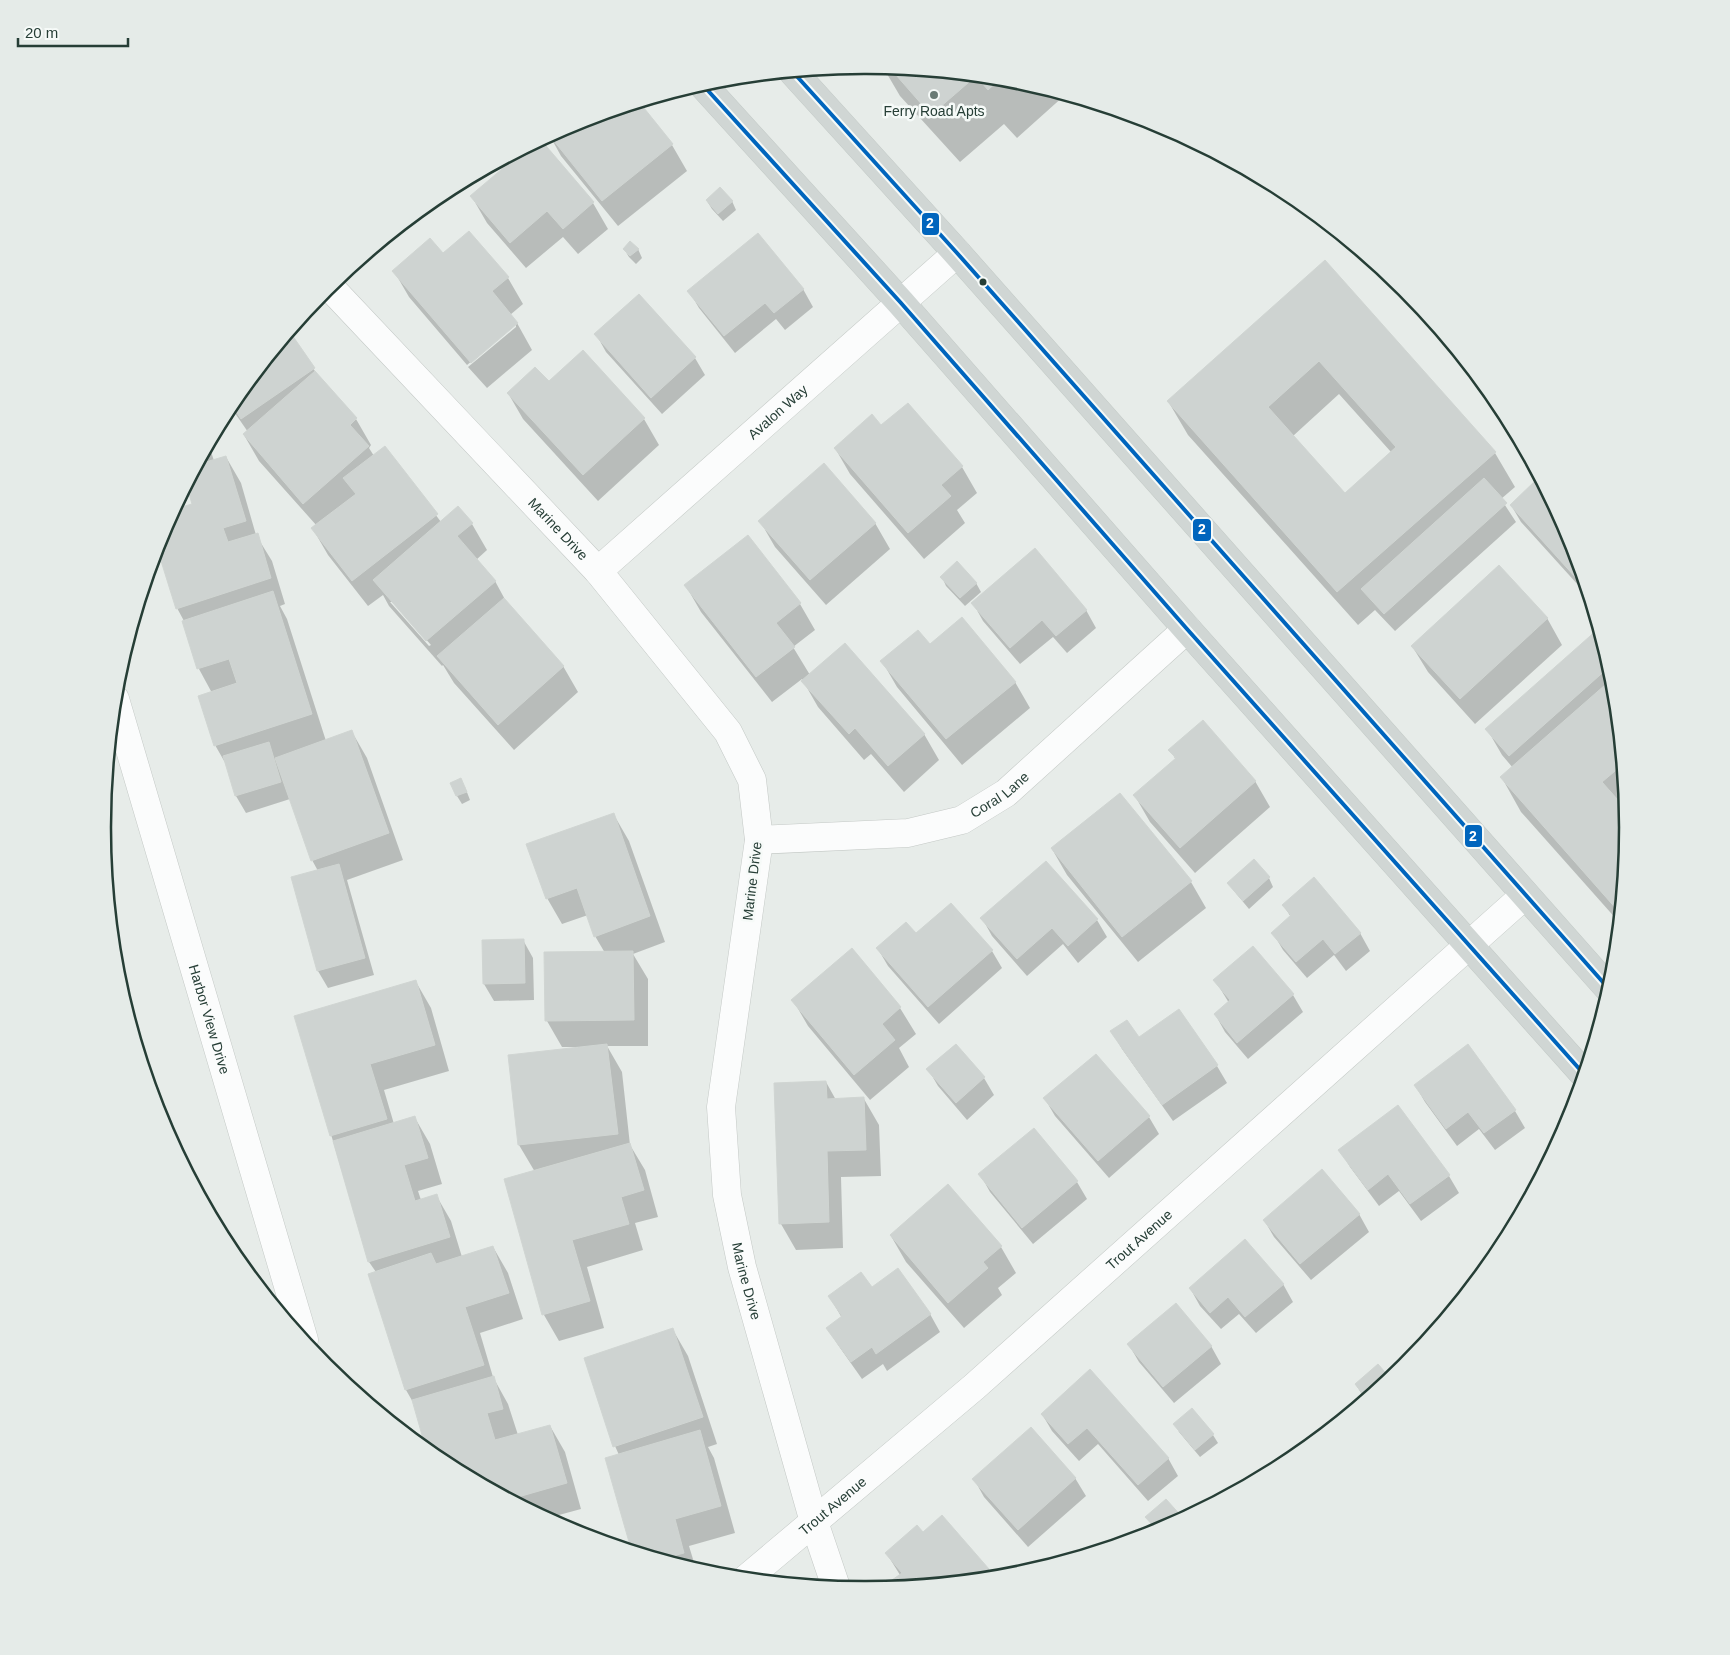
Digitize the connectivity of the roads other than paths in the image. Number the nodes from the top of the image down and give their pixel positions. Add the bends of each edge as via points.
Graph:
1 (797, 77) edge
2 (708, 90) edge
3 (957, 253) junction
4 (335, 292) edge
5 (901, 303) junction
6 (598, 571) junction
7 (1187, 629) junction
8 (120, 716) edge
9 (759, 840) junction
10 (1525, 895) junction
11 (1470, 945) junction
12 (1602, 982) edge
13 (1579, 1069) edge
14 (300, 1326) edge
15 (814, 1522) junction
16 (753, 1573) edge
17 (834, 1580) edge

1 - 3 main road
2 - 5 main road
3 - 5 street, Avalon Way
3 - 10 main road
4 - 6 street, Marine Drive
5 - 6 street, Avalon Way
5 - 7 main road
6 - 9 street, Marine Drive via 728,732 752,780
7 - 9 street, Coral Lane via 1006,793 962,820 908,832
7 - 11 main road
8 - 14 street, Harbor View Drive
9 - 15 street, Marine Drive via 721,1107 727,1195 742,1266
10 - 11 street, Trout Avenue
10 - 12 main road
11 - 13 main road
11 - 15 street, Trout Avenue via 974,1386
15 - 16 street, Trout Avenue
15 - 17 street, Marine Drive

